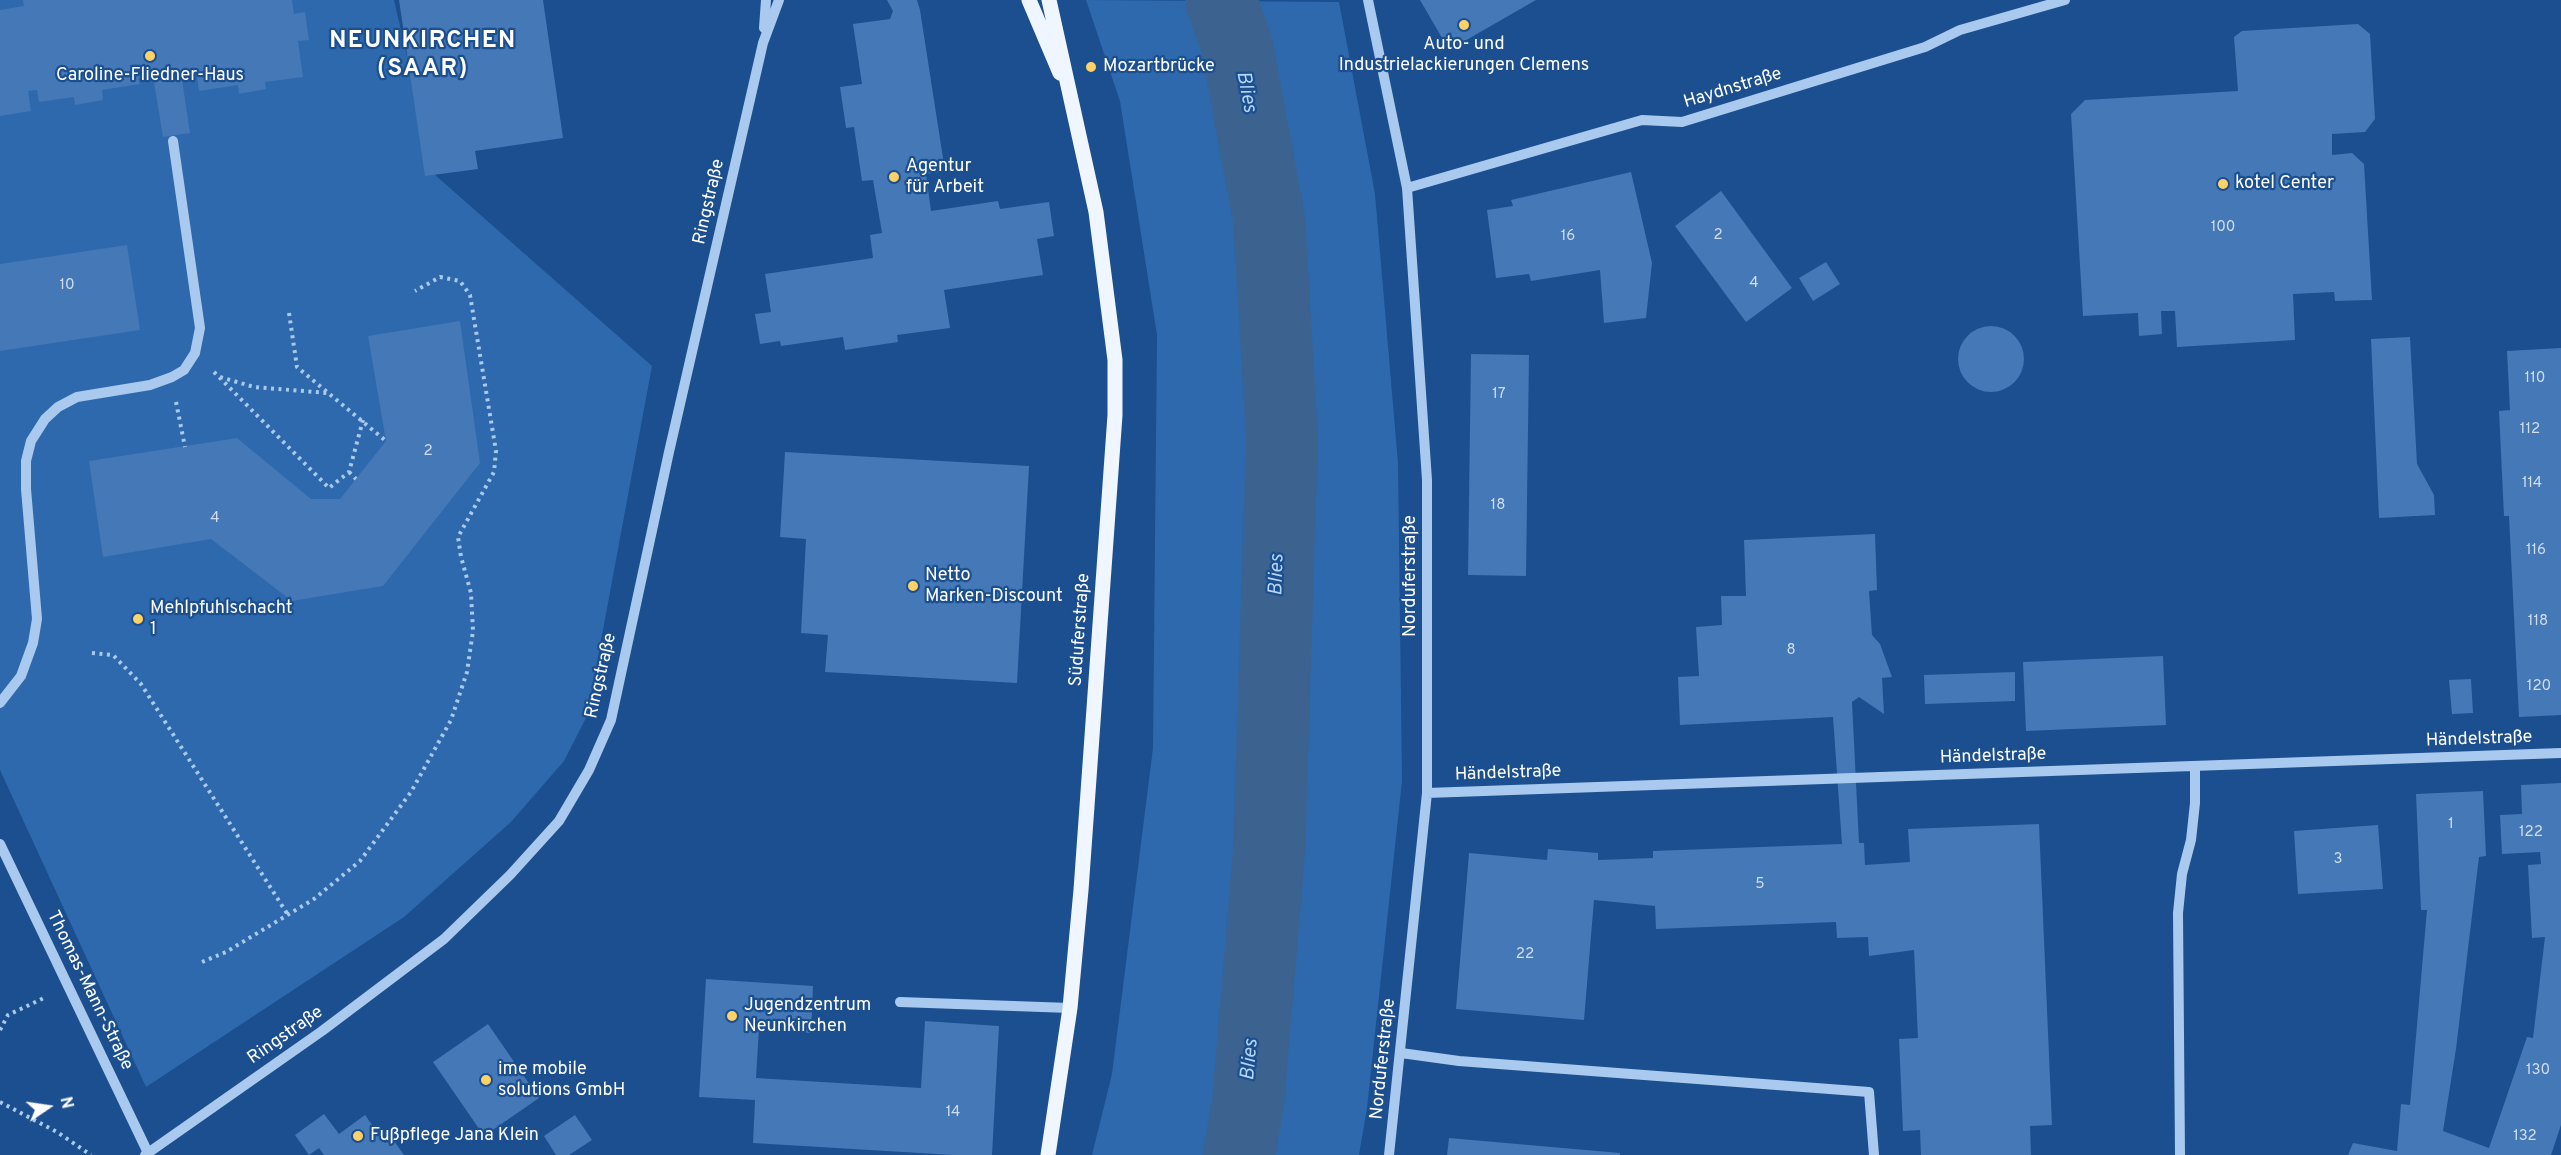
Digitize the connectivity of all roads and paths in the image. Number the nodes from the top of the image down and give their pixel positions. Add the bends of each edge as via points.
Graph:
1 (766, 0) edge
2 (778, 0) edge
3 (1029, 0) edge
4 (1049, 0) edge
5 (1368, 0) edge
6 (2065, 0) edge
7 (763, 43) junction
8 (1074, 109) junction
9 (173, 141) dead end
10 (1407, 188) junction
11 (415, 291) dead end
12 (289, 313) dead end
13 (195, 353) junction
14 (172, 377) junction
15 (219, 377) junction
16 (329, 393) junction
17 (363, 420) junction
18 (386, 441) dead end
19 (185, 447) dead end
20 (349, 472) junction
21 (356, 479) dead end
22 (92, 653) dead end
23 (0, 703) edge
24 (2561, 753) edge
25 (2195, 766) junction
26 (1427, 794) junction
27 (0, 844) edge
28 (288, 915) junction
29 (202, 962) dead end
30 (69, 988) junction
31 (900, 1002) dead end
32 (1070, 1008) junction
33 (0, 1030) edge
34 (1401, 1053) junction
35 (0, 1102) edge
36 (147, 1154) edge
37 (91, 1155) edge
38 (1048, 1155) edge
39 (1389, 1155) edge
40 (1874, 1155) edge
41 (2180, 1155) edge

1 - 7 street, Ringstraße
2 - 7 street, Ringstraße
3 - 8 main road, Süduferstraße
4 - 8 main road, Süduferstraße
5 - 10 street, Norduferstraße
6 - 10 street, Haydnstraße via 1960,30 1925,47 1682,122 1642,120
7 - 36 street, Ringstraße via 611,720 590,770 559,821 444,939
8 - 32 main road, Süduferstraße via 1096,212 1115,360 1115,415 1089,802
9 - 13 street via 200,328
10 - 26 street, Norduferstraße via 1427,480
11 - 28 path via 440,277 460,281 470,295 496,451 494,472 458,537 471,593 473,630 467,672 451,720 411,792 360,861
12 - 16 path via 297,368
13 - 14 street via 184,370
13 - 15 path
14 - 19 path
14 - 23 street via 150,385 76,397 45,419 31,441 26,462 37,619 21,676
15 - 16 path via 254,387
15 - 20 path via 329,488
16 - 17 path
17 - 18 path
17 - 20 path
20 - 21 path
22 - 28 path via 113,655 141,684
24 - 25 street, Händelstraße
25 - 26 street, Händelstraße
25 - 41 street via 2191,840 2178,913
26 - 34 street, Norduferstraße
27 - 30 street, Thomas-Mann-Straße
28 - 29 path
30 - 33 path via 8,1015
30 - 36 street, Thomas-Mann-Straße
31 - 32 street
32 - 38 main road, Süduferstraße
34 - 39 street, Norduferstraße
34 - 40 street via 1459,1061 1869,1092
35 - 37 path

